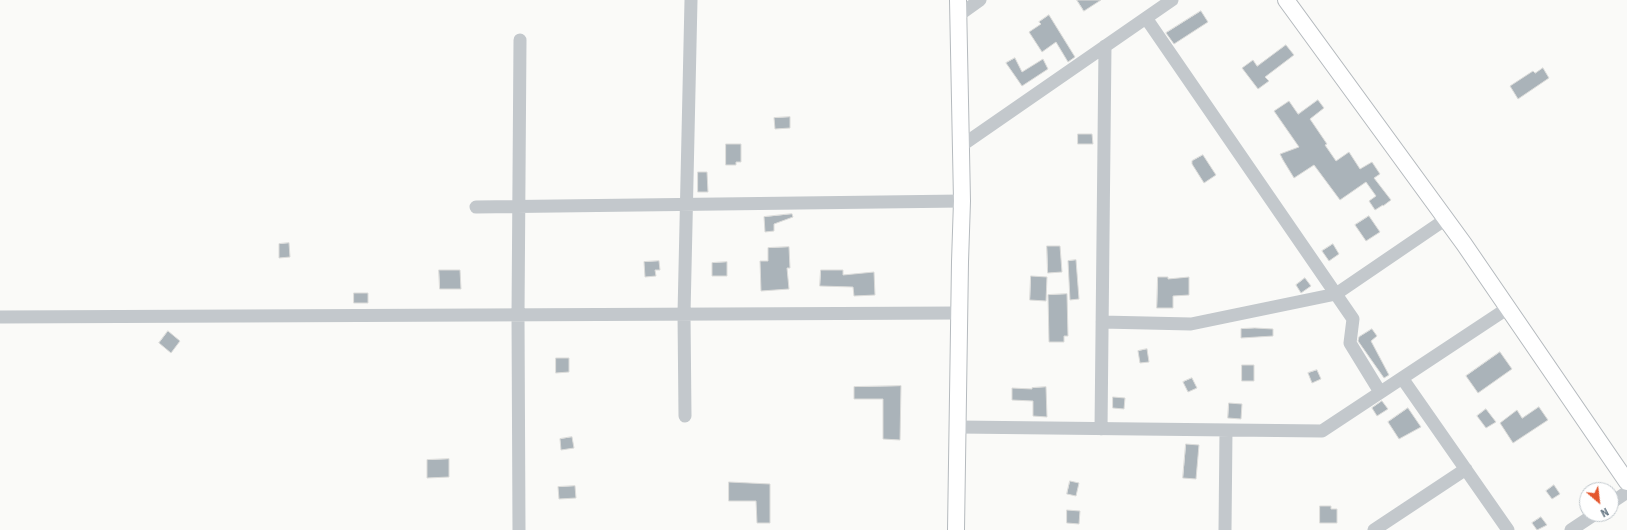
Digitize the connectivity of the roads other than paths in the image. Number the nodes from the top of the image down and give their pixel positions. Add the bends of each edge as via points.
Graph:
1 (691, 0) edge
2 (980, 0) edge
3 (1172, 0) edge
4 (1286, 0) edge
5 (958, 7) edge
6 (1146, 18) junction
7 (520, 40) dead end
8 (1105, 46) junction
9 (961, 146) junction
10 (962, 201) junction
11 (687, 204) junction
12 (519, 206) junction
13 (476, 207) dead end
14 (1446, 219) junction
15 (1336, 294) junction
16 (1508, 308) junction
17 (959, 312) junction
18 (684, 314) junction
19 (518, 315) junction
20 (0, 317) edge
21 (1102, 322) junction
22 (1402, 378) junction
23 (1380, 392) junction
24 (685, 416) dead end
25 (958, 427) junction
26 (1101, 428) junction
27 (1226, 430) junction
28 (1466, 469) junction
29 (1627, 482) edge
30 (1583, 522) edge
31 (519, 530) edge
32 (956, 530) edge
33 (1225, 530) edge
34 (1374, 530) edge
35 (1508, 530) edge
36 (1571, 530) edge

1 - 11 street
2 - 5 street
3 - 6 street
4 - 14 main road
5 - 9 main road
6 - 8 street
6 - 15 street
7 - 12 street
8 - 9 street
8 - 21 street
9 - 10 main road
10 - 11 street
10 - 17 main road
11 - 12 street
11 - 18 street
12 - 13 street
12 - 19 street
14 - 15 street
14 - 16 main road
15 - 21 street via 1191,324
15 - 23 street via 1353,319 1350,343
16 - 22 street
16 - 29 main road
17 - 18 street
17 - 25 main road
18 - 19 street
18 - 24 street
19 - 20 street
19 - 31 street
21 - 26 street
22 - 23 street
22 - 28 street
23 - 27 street via 1322,430
25 - 26 street
25 - 32 main road
26 - 27 street
27 - 33 street
28 - 34 street
28 - 35 street
30 - 36 street

